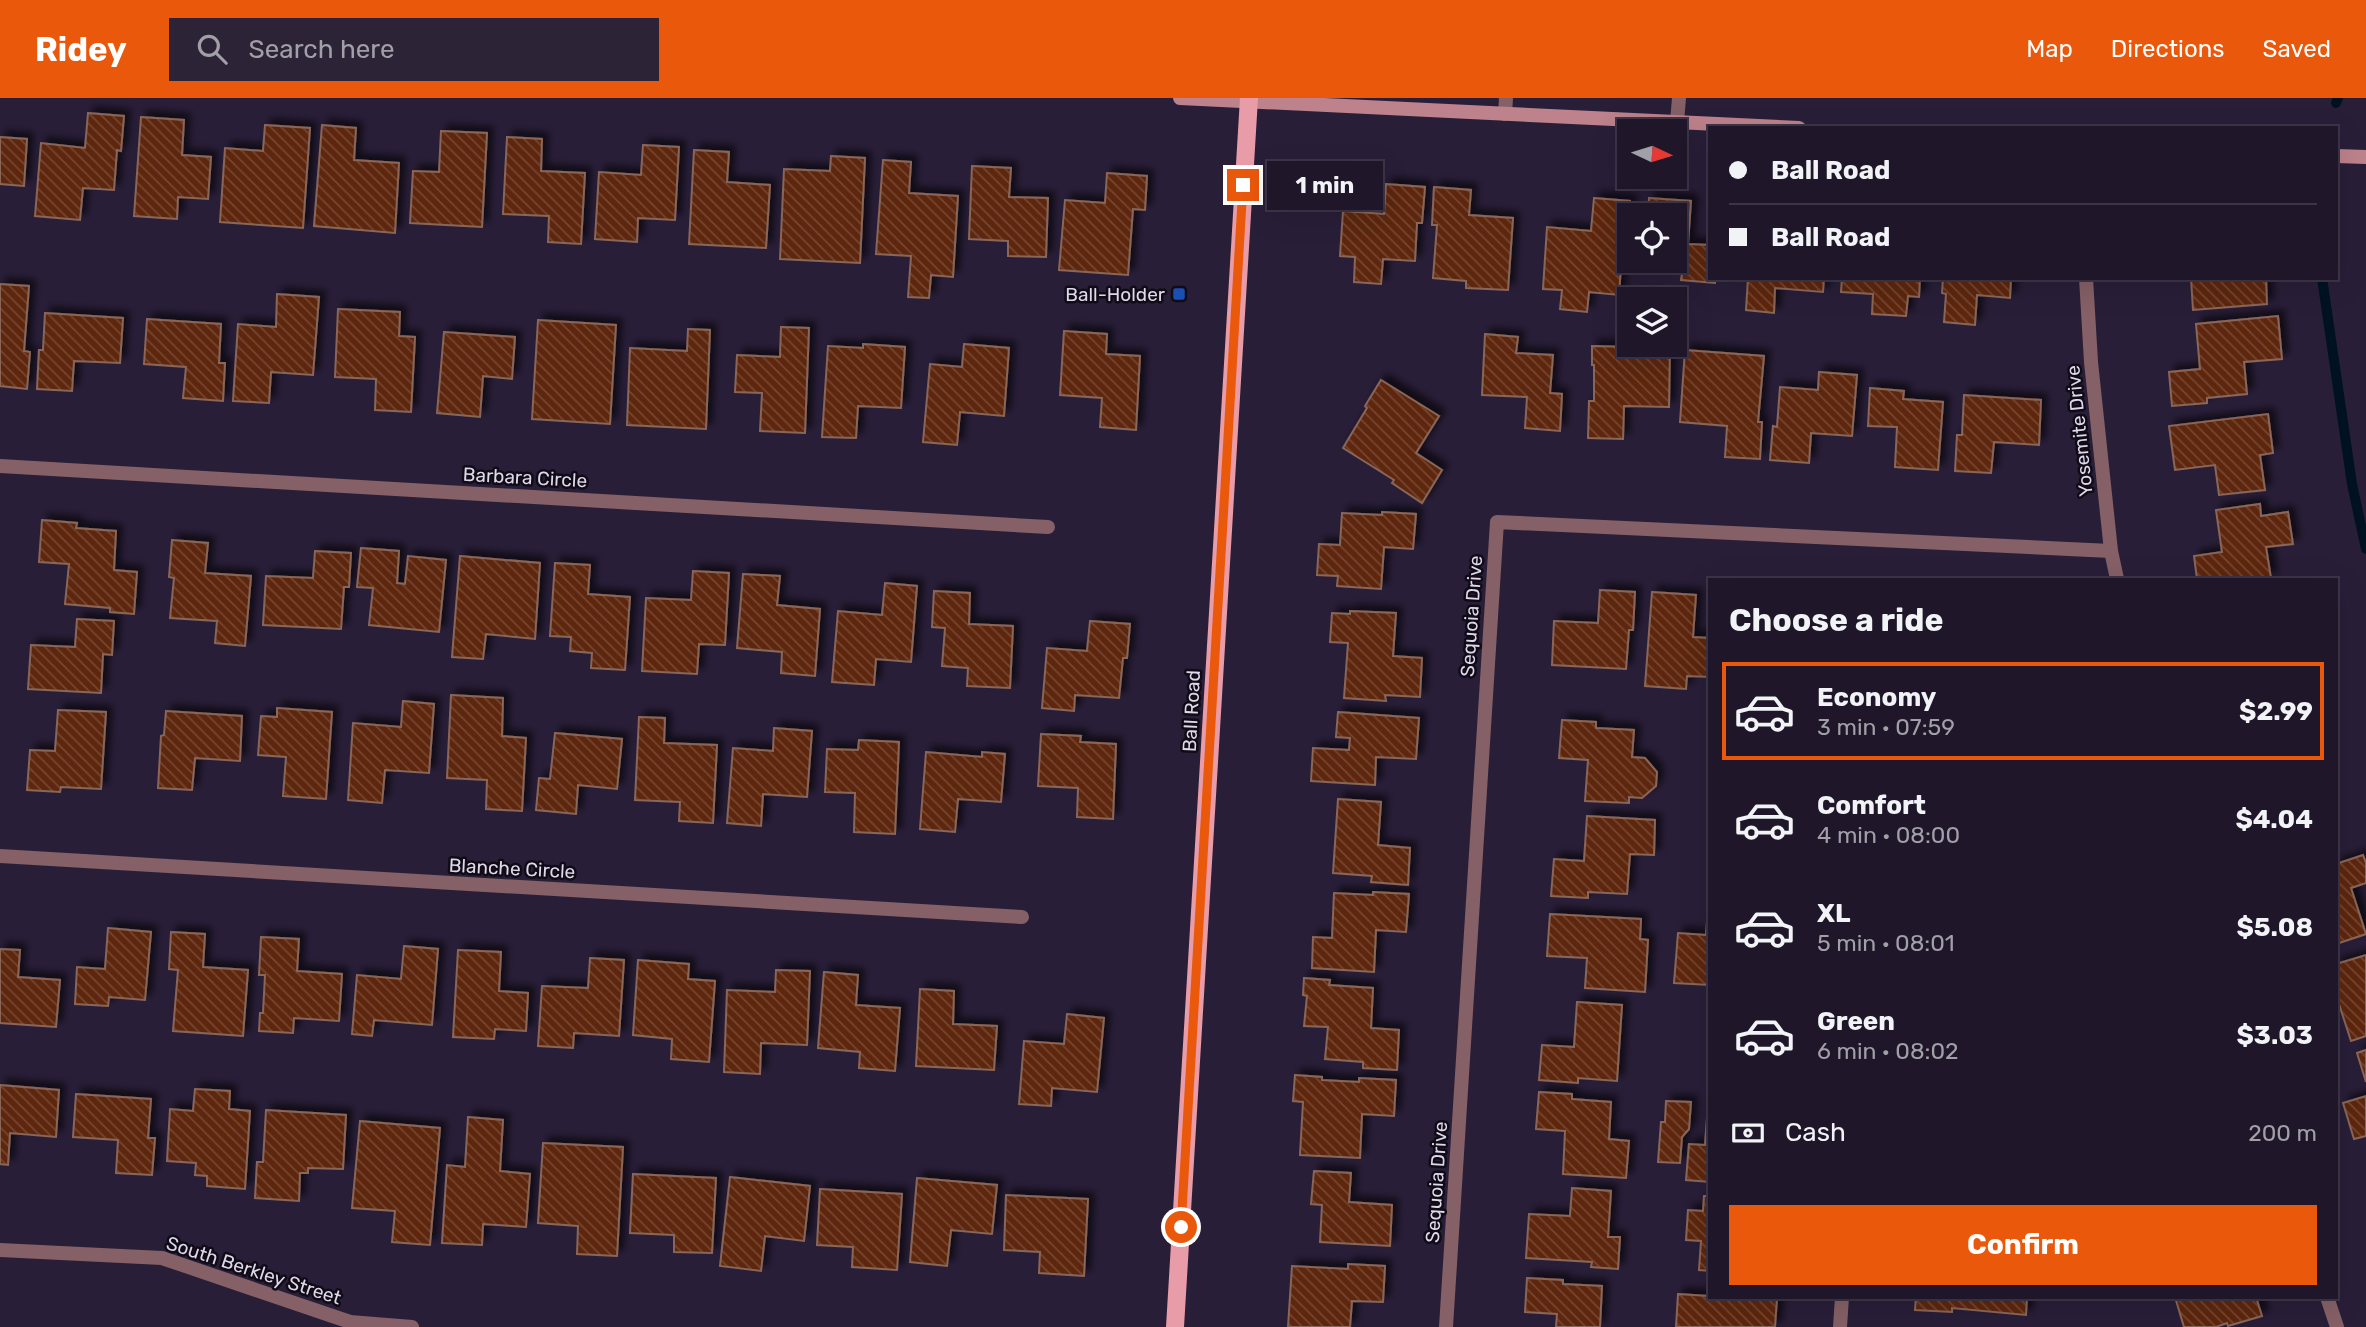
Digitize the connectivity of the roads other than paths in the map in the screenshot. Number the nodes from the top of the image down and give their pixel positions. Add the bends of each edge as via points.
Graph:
1 (1180, 98) edge
2 (1506, 98) edge
3 (1679, 98) edge
4 (1248, 100) edge
5 (1505, 114) junction
6 (1617, 119) edge
7 (1677, 119) edge
8 (1687, 122) edge
9 (1758, 126) edge
10 (2338, 156) edge
11 (2366, 157) edge
12 (2086, 280) edge
13 (0, 466) edge
14 (1048, 527) dead end
15 (2111, 551) junction
16 (2117, 578) edge
17 (0, 856) edge
18 (1022, 918) dead end
19 (0, 1250) edge
20 (1842, 1299) edge
21 (2328, 1299) edge
22 (412, 1327) edge
23 (1175, 1327) edge
24 (1446, 1327) edge
25 (1840, 1327) edge
26 (2337, 1327) edge

1 - 4 street
2 - 5 street
3 - 7 street
4 - 5 street
4 - 23 main road, Ball Road
5 - 6 street
8 - 9 street
10 - 11 street
12 - 15 street, Yosemite Drive
13 - 14 street, Barbara Circle
15 - 16 street, Yosemite Drive
15 - 24 street, Sequoia Drive via 1497,522
17 - 18 street, Blanche Circle
19 - 22 street, South Berkley Street via 162,1258 349,1322
20 - 25 street
21 - 26 street

